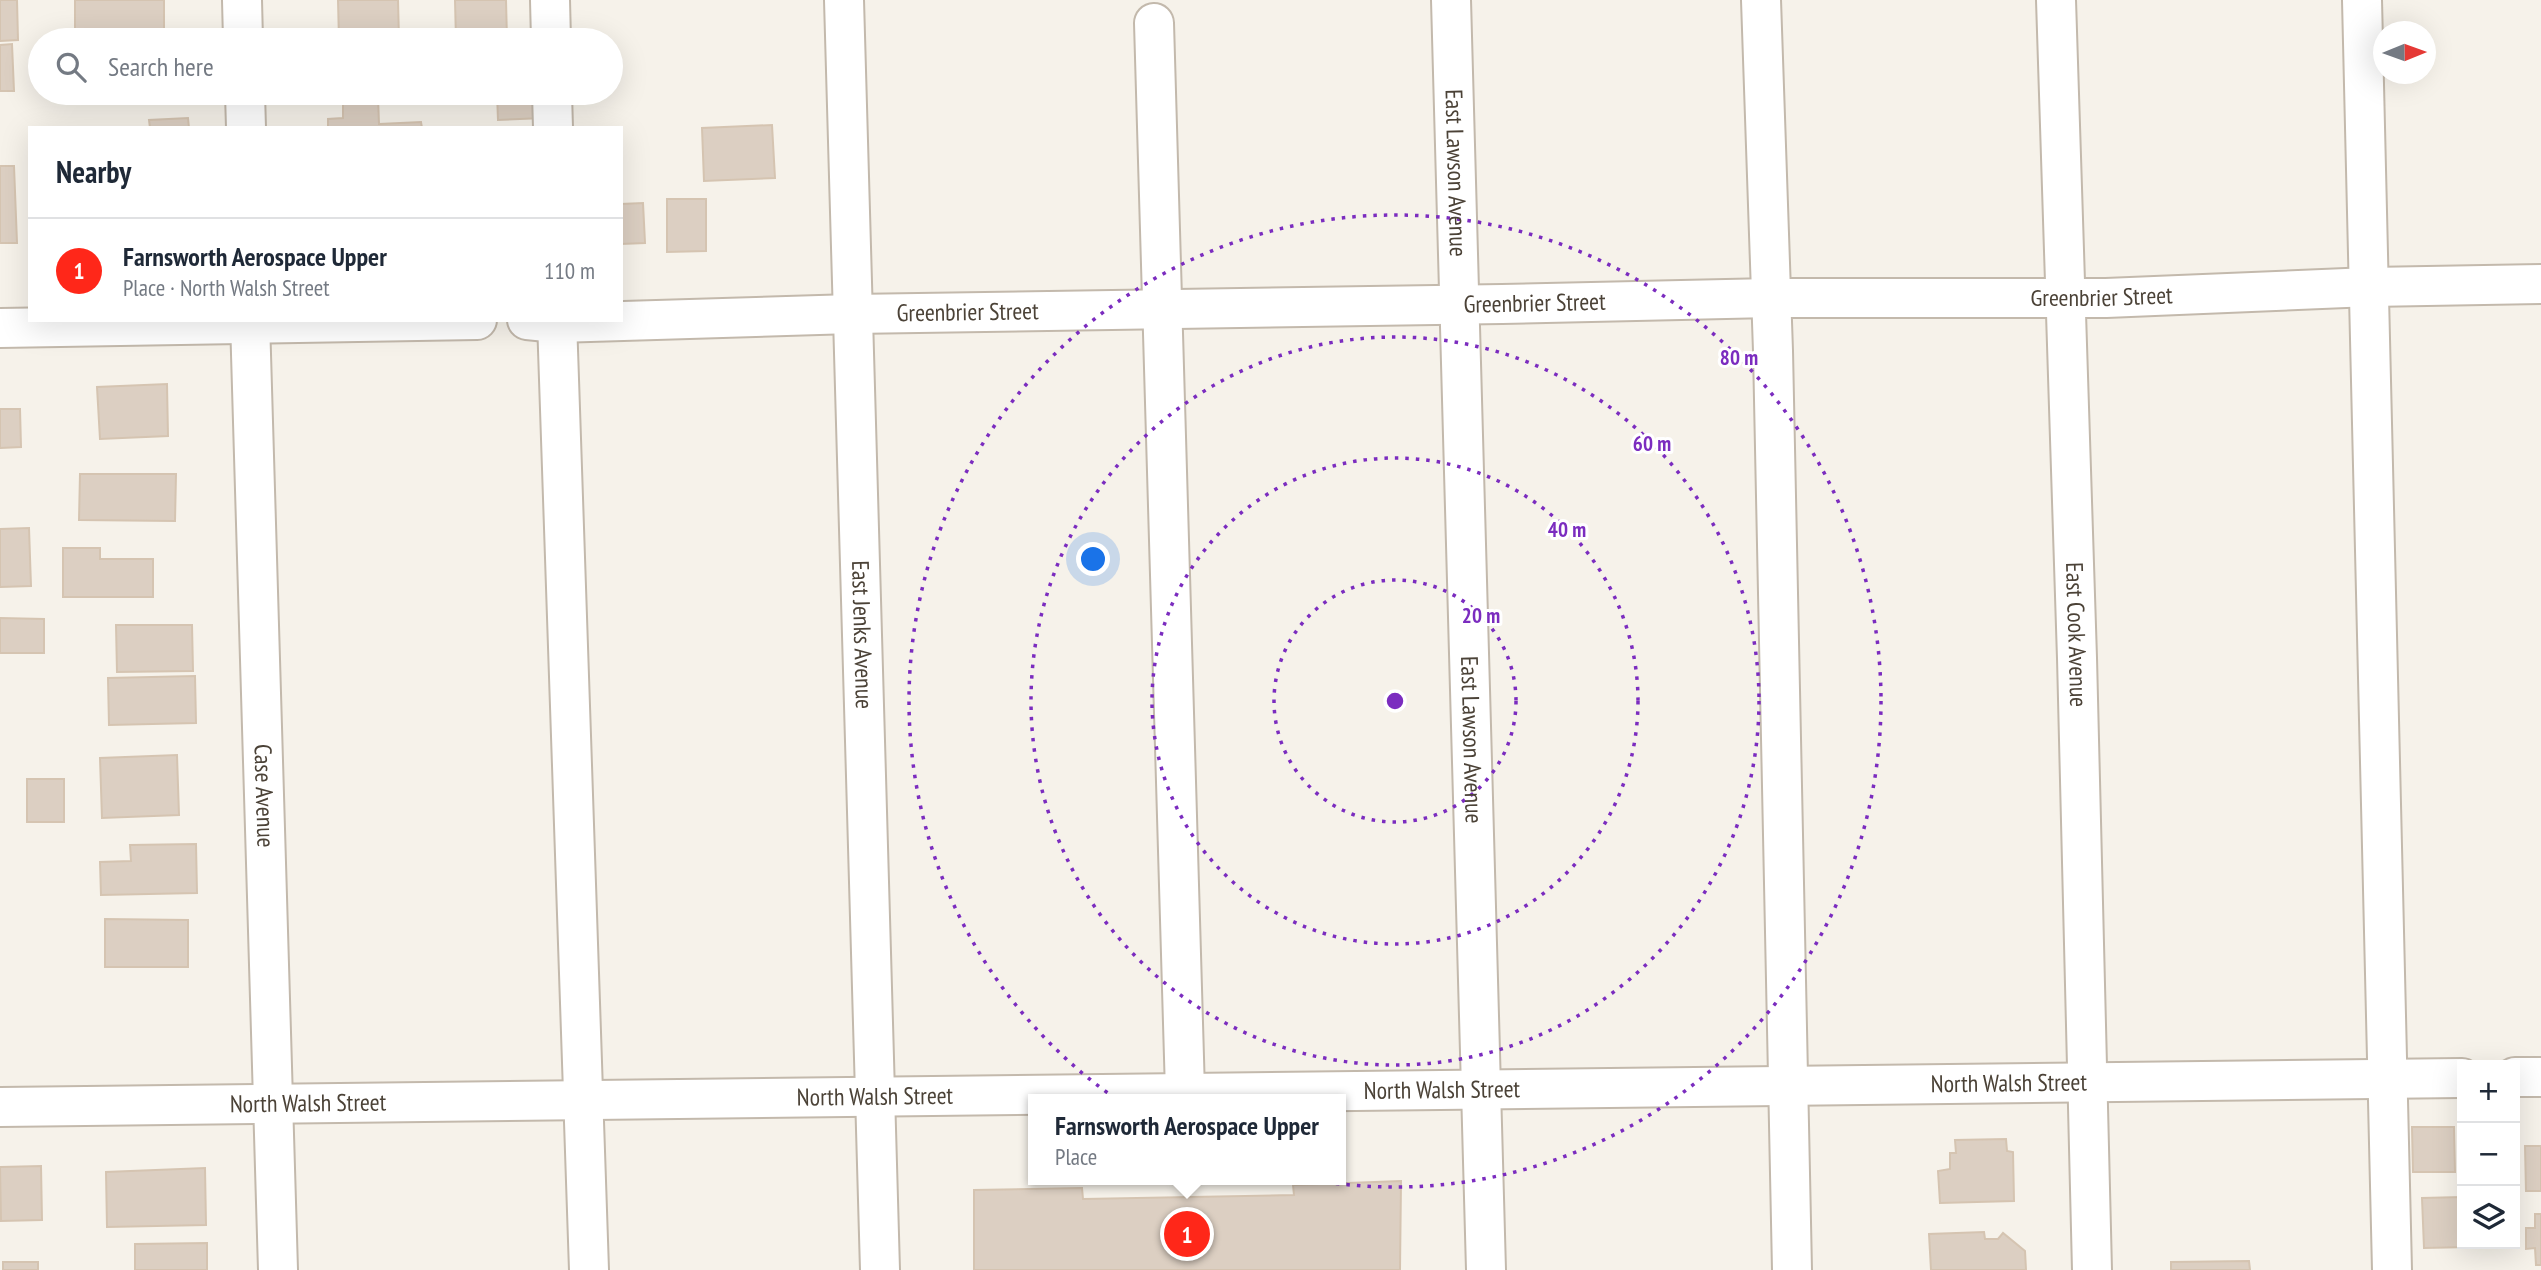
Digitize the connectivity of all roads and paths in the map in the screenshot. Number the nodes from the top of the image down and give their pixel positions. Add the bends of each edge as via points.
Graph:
1 (242, 0) edge
2 (550, 0) edge
3 (844, 0) edge
4 (1451, 0) edge
5 (1761, 0) edge
6 (2056, 0) edge
7 (2362, 0) edge
8 (1154, 23) dead end
9 (243, 28) edge
10 (551, 28) edge
11 (245, 105) edge
12 (552, 105) edge
13 (246, 126) edge
14 (553, 126) edge
15 (2541, 284) edge
16 (2370, 287) junction
17 (1771, 298) junction
18 (2065, 299) junction
19 (1459, 305) junction
20 (1164, 308) junction
21 (852, 314) junction
22 (623, 319) edge
23 (250, 322) edge
24 (547, 322) edge
25 (0, 328) edge
26 (2520, 1077) edge
27 (2541, 1077) edge
28 (2457, 1078) edge
29 (2386, 1079) junction
30 (2088, 1081) junction
31 (1787, 1085) junction
32 (1482, 1088) junction
33 (1185, 1092) junction
34 (1028, 1094) edge
35 (1030, 1094) edge
36 (875, 1096) junction
37 (584, 1099) junction
38 (272, 1102) junction
39 (0, 1107) edge
40 (278, 1270) edge
41 (589, 1270) edge
42 (880, 1270) edge
43 (1486, 1270) edge
44 (1792, 1270) edge
45 (2092, 1270) edge
46 (2392, 1270) edge

1 - 9 street
2 - 10 street
3 - 21 street, East Jenks Avenue
4 - 19 street, East Lawson Avenue
5 - 17 street
6 - 18 street, East Cook Avenue
7 - 16 street
8 - 20 street
11 - 13 street
12 - 14 street
15 - 16 street, Greenbrier Street
16 - 18 street, Greenbrier Street
16 - 29 street
17 - 18 street, Greenbrier Street
17 - 19 street, Greenbrier Street
17 - 31 street
18 - 30 street, East Cook Avenue
19 - 20 street, Greenbrier Street
19 - 32 street, East Lawson Avenue
20 - 21 street, Greenbrier Street
20 - 33 street
21 - 22 street, Greenbrier Street
21 - 36 street, East Jenks Avenue
23 - 25 street
23 - 38 street, Case Avenue
24 - 37 street
26 - 27 street
28 - 29 street, North Walsh Street
29 - 30 street, North Walsh Street
29 - 46 street
30 - 31 street, North Walsh Street
30 - 45 street, East Cook Avenue
31 - 32 street, North Walsh Street
31 - 44 street
32 - 33 street, North Walsh Street
32 - 43 street, East Lawson Avenue
33 - 35 street, North Walsh Street
34 - 36 street, North Walsh Street
36 - 37 street, North Walsh Street
36 - 42 street, East Jenks Avenue
37 - 38 street, North Walsh Street
37 - 41 street
38 - 39 street, North Walsh Street
38 - 40 street, Case Avenue

